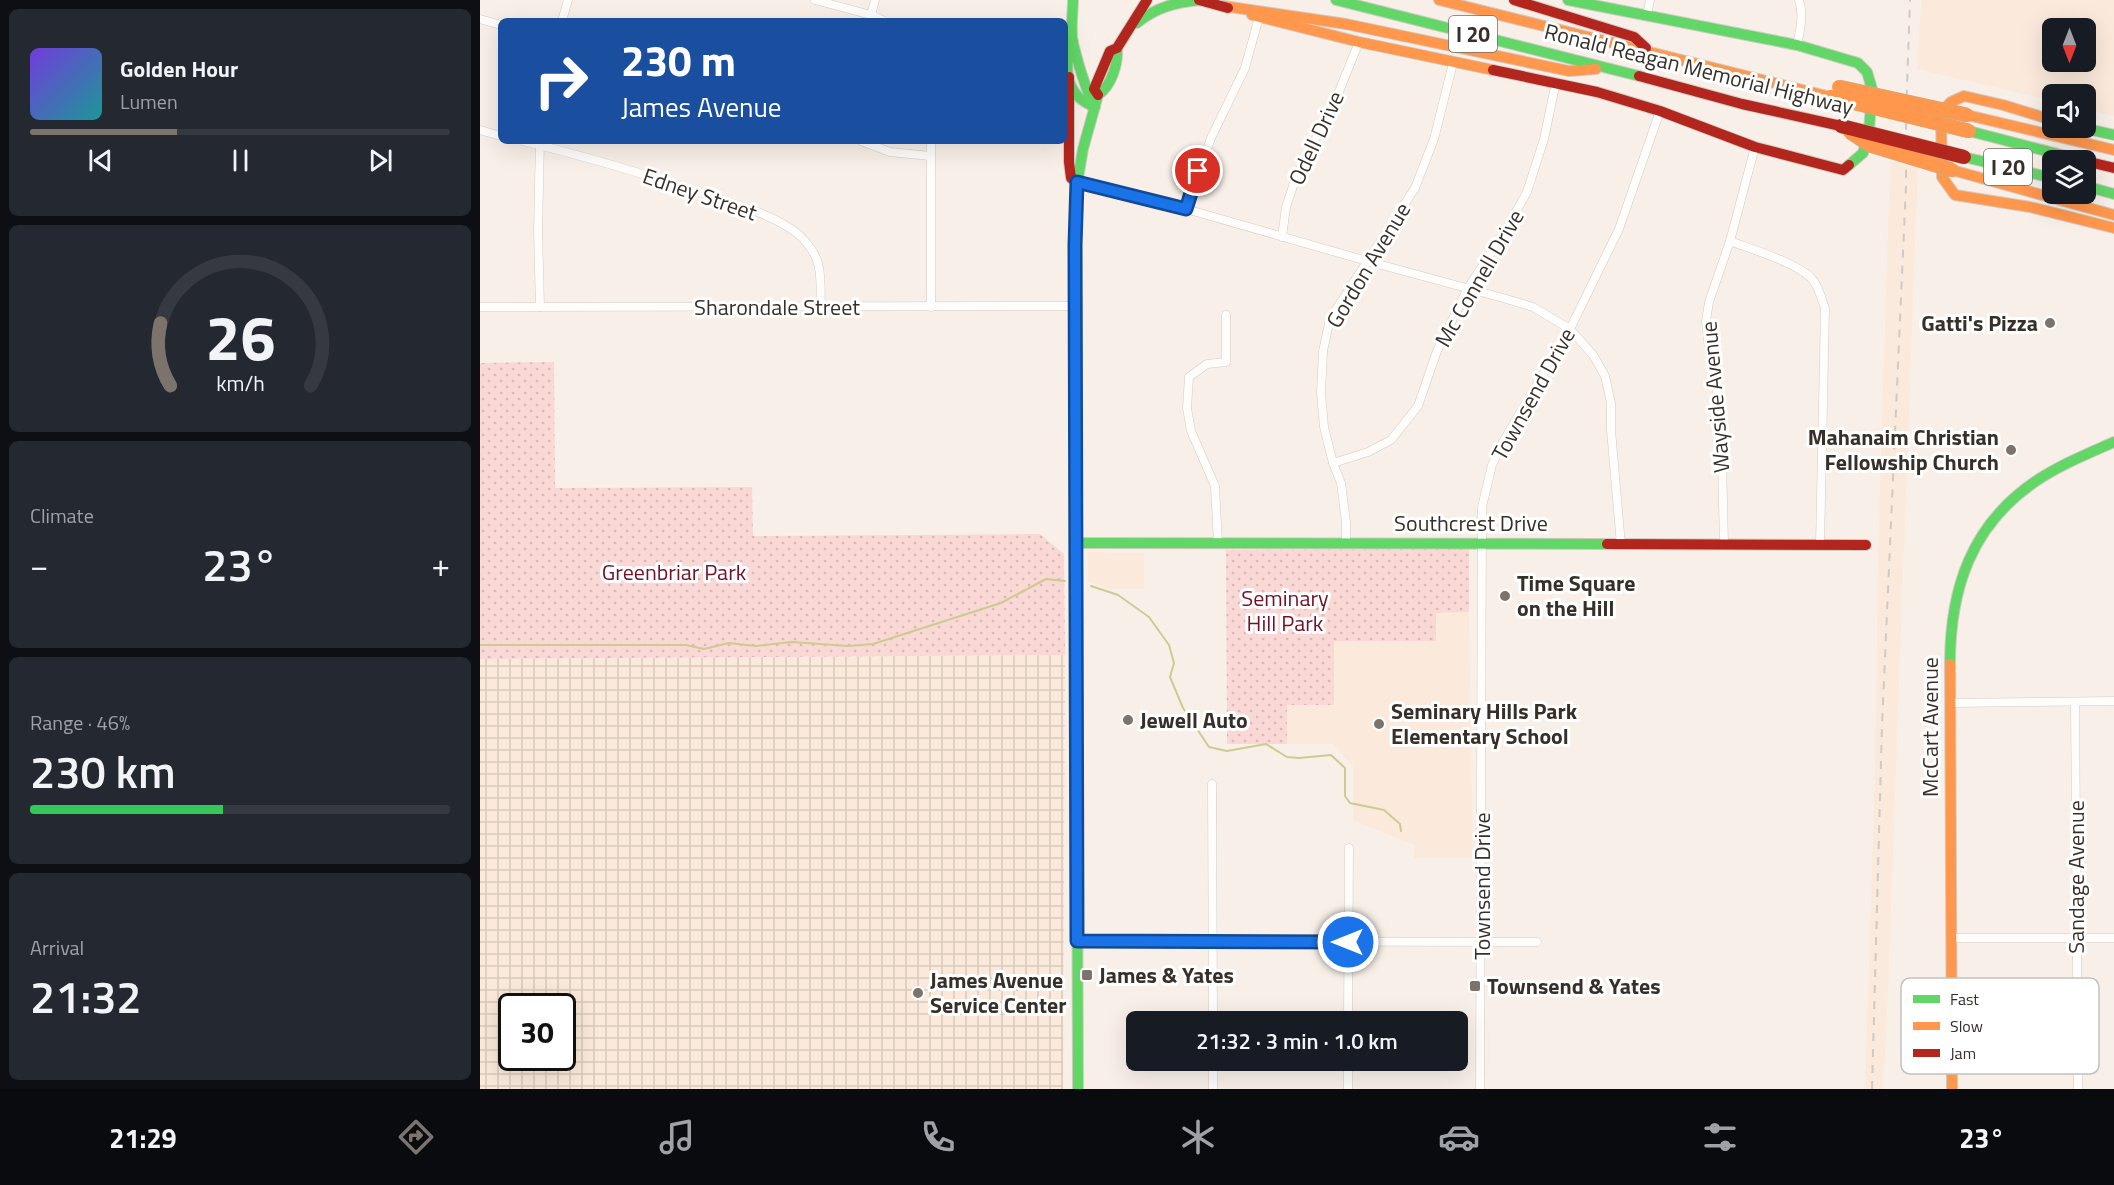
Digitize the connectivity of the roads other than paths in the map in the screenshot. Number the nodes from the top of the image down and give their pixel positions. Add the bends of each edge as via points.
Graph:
1 (568, 0) edge
2 (815, 0) edge
3 (875, 0) edge
4 (1073, 0) edge
5 (1147, 0) edge
6 (1200, 0) edge
7 (1336, 0) edge
8 (1439, 0) edge
9 (1514, 0) edge
10 (1568, 0) edge
11 (1650, 0) edge
12 (1799, 0) edge
13 (1216, 4) edge
14 (871, 15) junction
15 (1647, 16) junction
16 (1259, 17) junction
17 (563, 18) edge
18 (878, 18) edge
19 (480, 19) edge
20 (498, 24) edge
21 (1128, 31) junction
22 (1073, 42) junction
23 (1359, 42) junction
24 (1797, 45) junction
25 (1647, 50) junction
26 (1454, 63) junction
27 (1611, 68) junction
28 (1069, 77) junction
29 (1556, 82) junction
30 (1835, 92) junction
31 (1096, 101) junction
32 (1659, 111) junction
33 (2042, 117) edge
34 (1841, 126) junction
35 (480, 130) edge
36 (2096, 131) edge
37 (498, 134) edge
38 (2114, 135) edge
39 (540, 144) edge
40 (543, 144) edge
41 (869, 144) edge
42 (931, 144) edge
43 (1755, 147) junction
44 (2042, 150) edge
45 (2114, 150) edge
46 (930, 156) junction
47 (2096, 164) edge
48 (2114, 168) edge
49 (2042, 176) edge
50 (1077, 182) junction
51 (2096, 189) edge
52 (2114, 194) edge
53 (1186, 209) junction
54 (2114, 215) edge
55 (2114, 228) edge
56 (1282, 237) junction
57 (1730, 241) junction
58 (1367, 261) junction
59 (1468, 288) junction
60 (820, 306) junction
61 (1075, 306) junction
62 (540, 307) junction
63 (931, 307) junction
64 (480, 308) edge
65 (1226, 315) dead end
66 (1570, 329) junction
67 (2114, 442) edge
68 (1333, 463) junction
69 (1076, 543) junction
70 (1218, 544) junction
71 (1346, 544) junction
72 (1481, 544) junction
73 (1621, 545) junction
74 (1724, 545) junction
75 (1820, 545) junction
76 (1866, 545) dead end
77 (2114, 701) edge
78 (2075, 702) junction
79 (1952, 703) junction
80 (1212, 784) dead end
81 (1349, 848) dead end
82 (1952, 938) junction
83 (2077, 938) junction
84 (2114, 938) edge
85 (1077, 941) junction
86 (1213, 941) junction
87 (1348, 942) junction
88 (1482, 942) junction
89 (1537, 942) dead end
90 (1952, 978) edge
91 (2077, 978) edge
92 (1213, 1011) edge
93 (1348, 1011) edge
94 (1213, 1071) edge
95 (1348, 1071) edge
96 (2078, 1074) edge
97 (1078, 1089) edge
98 (1213, 1089) edge
99 (1348, 1089) edge
100 (1480, 1089) edge
101 (2078, 1089) edge

1 - 17 street
2 - 14 street
3 - 14 street
4 - 22 main road
5 - 21 main road
6 - 13 main road
6 - 21 main road via 1164,6
7 - 27 main road, Ronald Reagan Memorial Highway / I 20
8 - 25 main road, Ronald Reagan Memorial Highway / I 20
9 - 25 main road via 1634,37
10 - 15 main road
11 - 15 street
12 - 24 street via 1801,27
13 - 16 main road
13 - 27 main road via 1317,18 1569,71
14 - 18 street
15 - 24 main road
16 - 23 main road
16 - 53 street via 1245,68 1211,138
19 - 20 street
21 - 31 main road via 1118,48 1118,58 1104,92
22 - 28 main road via 1068,51
22 - 31 main road via 1081,78
23 - 26 main road
23 - 56 street, Odell Drive via 1295,180
24 - 43 main road via 1854,61 1867,72 1872,89 1863,153 1843,170
25 - 30 main road, Ronald Reagan Memorial Highway / I 20 via 1803,90
26 - 29 main road
26 - 58 street, Gordon Avenue via 1437,130 1415,188
27 - 34 main road, Ronald Reagan Memorial Highway / I 20
28 - 31 main road via 1082,102
28 - 50 main road via 1069,162 1071,178
29 - 32 main road
29 - 59 street, Mc Connell Drive via 1527,192
30 - 44 main road, Ronald Reagan Memorial Highway / I 20, bridge
30 - 45 main road, bridge via 1967,115
31 - 50 main road
32 - 43 main road
32 - 66 street, Townsend Drive via 1619,229
33 - 55 main road via 1964,96 1951,102 1941,112 1942,177 1955,195 2031,207
34 - 49 main road, Ronald Reagan Memorial Highway / I 20, bridge
34 - 54 main road, bridge via 1870,145
35 - 37 street
36 - 38 main road
39 - 62 street
40 - 60 street, Edney Street via 686,187 786,225 816,257
41 - 46 street via 890,152
42 - 46 street
43 - 57 street, Wayside Avenue
46 - 63 street
47 - 48 main road, Ronald Reagan Memorial Highway / I 20
50 - 53 street
50 - 61 main road
51 - 52 main road
53 - 56 street
56 - 58 street
57 - 74 street, Wayside Avenue via 1708,302 1706,321 1721,416
57 - 75 street via 1800,269 1820,292 1825,309
58 - 59 street
58 - 68 street, Gordon Avenue via 1330,320 1323,351 1324,427
59 - 66 street via 1533,307
59 - 68 street, Mc Connell Drive via 1437,351 1418,406 1407,423 1391,440 1368,453
60 - 62 street, Sharondale Street
60 - 63 street, Sharondale Street
61 - 63 street, Sharondale Street
61 - 69 main road
62 - 64 street, Sharondale Street
65 - 70 street via 1226,362 1207,364 1189,377 1187,408 1191,431 1215,486
66 - 72 street, Townsend Drive via 1492,465 1482,507
66 - 73 street via 1605,376 1611,403
67 - 79 main road, McCart Avenue via 2035,481 2004,507 1986,529 1955,598
68 - 71 street, Gordon Avenue via 1341,483
69 - 70 main road, Southcrest Drive
69 - 85 main road
70 - 71 main road, Southcrest Drive
71 - 72 main road, Southcrest Drive
72 - 73 main road, Southcrest Drive
72 - 88 street, Townsend Drive
73 - 74 main road, Southcrest Drive
74 - 75 main road, Southcrest Drive
75 - 76 main road, Southcrest Drive
77 - 78 street
78 - 79 street
78 - 83 street, Sandage Avenue
79 - 82 main road, McCart Avenue
80 - 86 street
81 - 87 street
82 - 83 street
82 - 90 main road, McCart Avenue
83 - 84 street
83 - 91 street, Sandage Avenue
85 - 86 street
85 - 97 main road
86 - 87 street
86 - 92 street
87 - 88 street
87 - 93 street
88 - 89 street
88 - 100 street, Townsend Drive
94 - 98 street
95 - 99 street
96 - 101 street, Sandage Avenue

